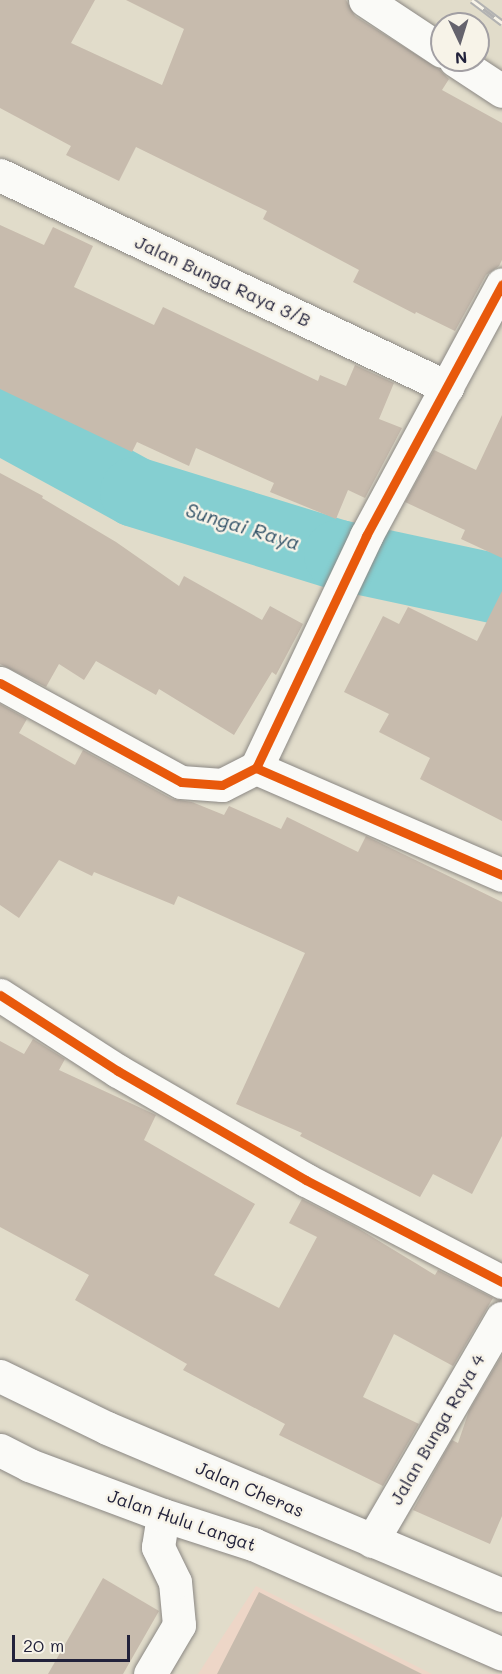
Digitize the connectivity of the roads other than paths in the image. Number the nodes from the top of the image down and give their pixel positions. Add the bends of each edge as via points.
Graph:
1 (365, 0) edge
2 (430, 43) edge
3 (473, 72) edge
4 (502, 91) edge
5 (0, 175) edge
6 (502, 284) edge
7 (447, 387) junction
8 (0, 683) edge
9 (256, 768) junction
10 (502, 875) edge
11 (0, 995) edge
12 (502, 1282) edge
13 (502, 1318) edge
14 (0, 1376) edge
15 (0, 1450) edge
16 (163, 1515) junction
17 (372, 1541) junction
18 (502, 1595) edge
19 (502, 1654) edge
20 (150, 1674) edge

1 - 2 street
3 - 4 street
5 - 7 street, Jalan Bunga Raya 3/B
6 - 7 street
7 - 9 street via 366,536
8 - 9 street via 181,782 222,784
9 - 10 street
11 - 12 street via 118,1071 306,1180
13 - 17 street, Jalan Bunga Raya 4
14 - 17 street, Jalan Cheras via 107,1428
15 - 16 street, Jalan Hulu Langat via 29,1465
16 - 19 street, Jalan Hulu Langat via 253,1544
16 - 20 street via 158,1547 175,1582 179,1624
17 - 18 street, Jalan Cheras

